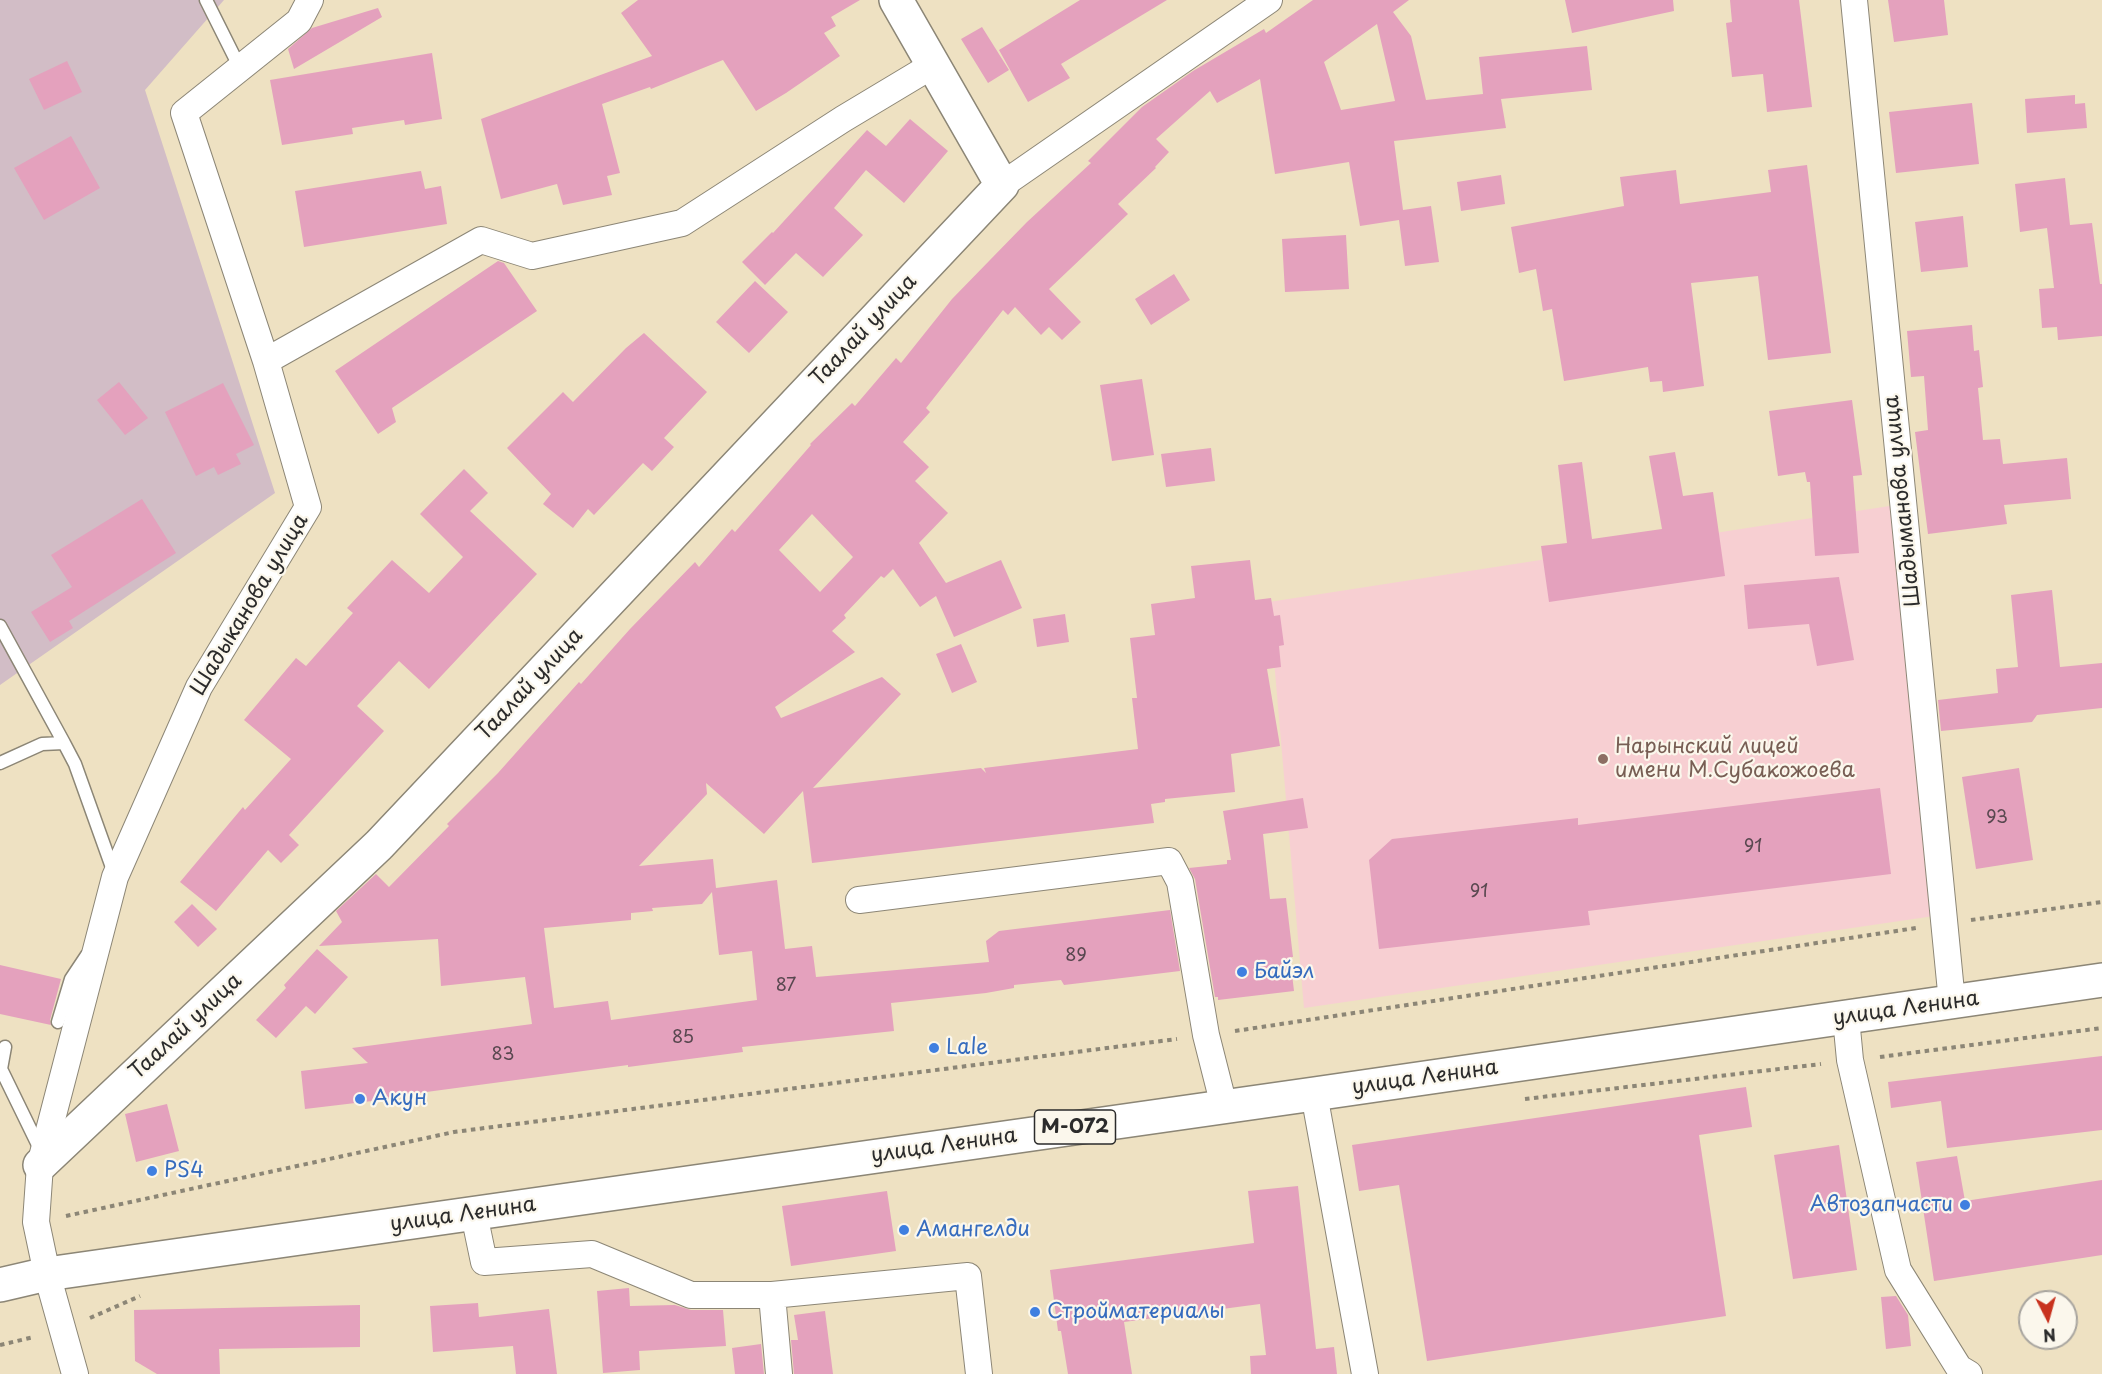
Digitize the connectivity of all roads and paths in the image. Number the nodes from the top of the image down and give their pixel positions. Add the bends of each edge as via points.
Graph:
1 (206, 0) edge
2 (310, 0) edge
3 (896, 0) edge
4 (1269, 0) edge
5 (1854, 0) edge
6 (933, 65) junction
7 (240, 68) junction
8 (1002, 185) junction
9 (266, 360) junction
10 (0, 626) edge
11 (64, 743) junction
12 (0, 763) edge
13 (115, 877) junction
14 (859, 900) dead end
15 (2102, 902) edge
16 (1945, 924) junction
17 (99, 939) junction
18 (2102, 980) edge
19 (1952, 1002) junction
20 (1846, 1018) junction
21 (58, 1022) dead end
22 (1206, 1035) junction
23 (5, 1047) dead end
24 (1314, 1094) junction
25 (1224, 1106) junction
26 (41, 1160) junction
27 (475, 1219) dead end
28 (36, 1222) junction
29 (47, 1274) junction
30 (0, 1285) edge
31 (772, 1295) junction
32 (75, 1374) edge
33 (779, 1374) edge
34 (979, 1374) edge
35 (1365, 1374) edge
36 (1969, 1374) edge

1 - 7 lane
2 - 7 street, Шадыканова улица via 299,21
3 - 6 main road
4 - 8 street, Таалай улица
5 - 16 street, Шадыманова улица
6 - 8 main road
6 - 9 street via 682,223 532,256 482,240
7 - 9 street, Шадыканова улица via 184,113
8 - 26 main road, Таалай улица via 379,845
9 - 13 street, Шадыканова улица via 308,507 198,687
10 - 11 lane
11 - 12 lane via 42,744
11 - 13 lane
13 - 17 street, Шадыканова улица
14 - 22 street via 1169,861 1180,882
15 - 16 path
16 - 19 street, Шадыманова улица
16 - 22 path
17 - 21 lane via 71,979
17 - 26 street, Шадыканова улица
18 - 19 main road, улица Ленина / М-072
19 - 20 main road, улица Ленина / М-072
20 - 24 main road, улица Ленина / М-072
20 - 36 street via 1850,1060 1898,1270 1959,1368
22 - 25 street
22 - 28 path via 454,1132
23 - 26 lane via 1,1069
24 - 25 main road, улица Ленина / М-072
24 - 35 street
25 - 29 main road, улица Ленина / М-072
26 - 28 street, Шадыканова улица
27 - 31 street via 484,1263 592,1254 691,1295
28 - 29 street, Шадыканова улица
29 - 30 main road, улица Ленина / М-072
29 - 32 street, Шадыканова улица
31 - 33 street
31 - 34 street via 968,1276

